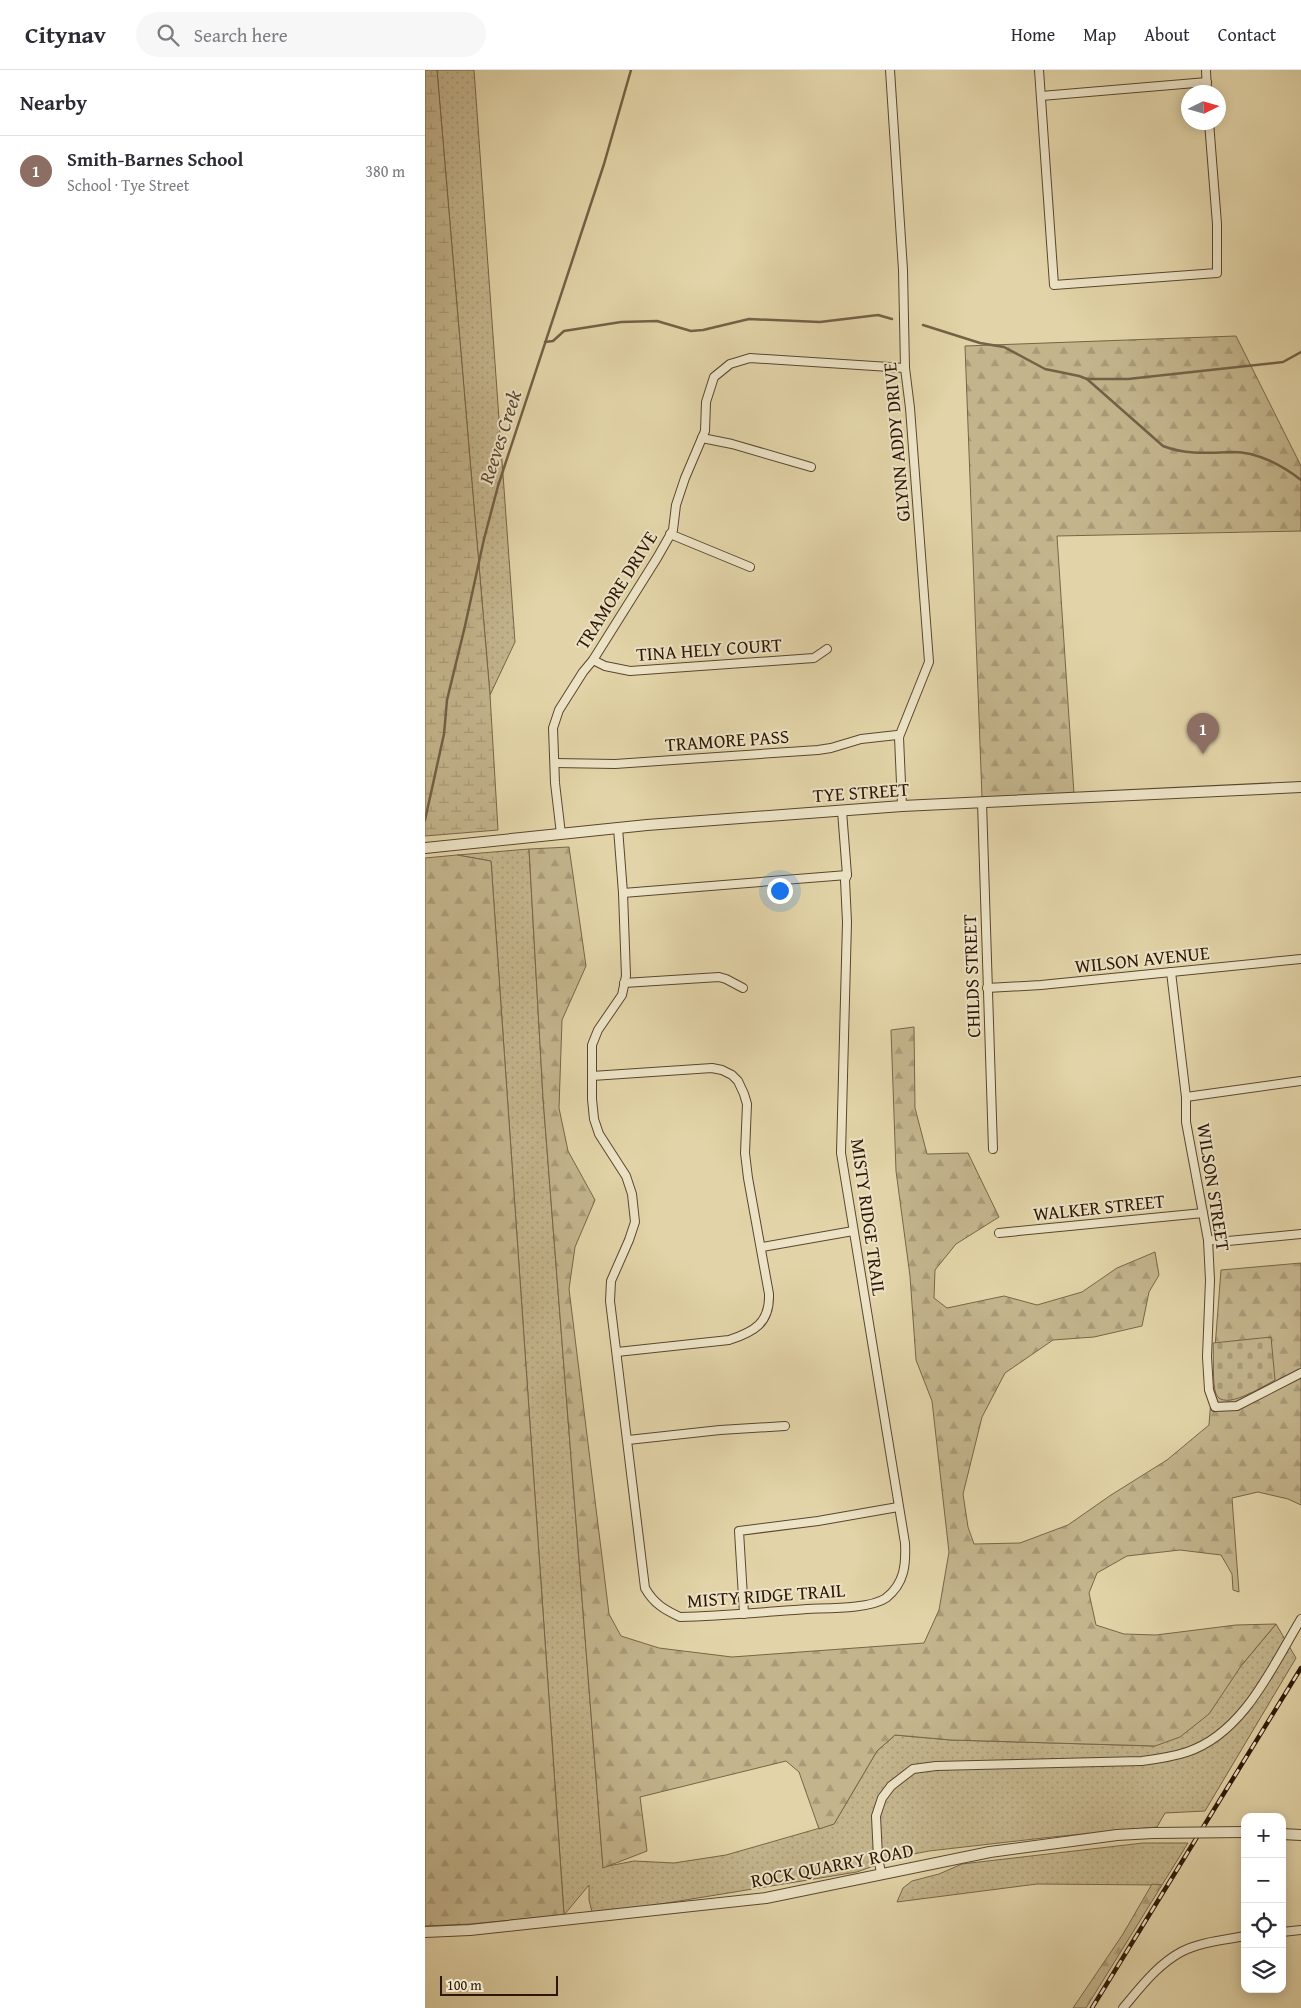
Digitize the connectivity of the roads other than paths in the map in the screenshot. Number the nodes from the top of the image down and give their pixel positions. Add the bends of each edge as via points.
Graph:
1 (890, 70) edge
2 (1039, 70) edge
3 (1205, 70) edge
4 (1207, 82) joint
5 (1041, 96) junction
6 (1210, 130) edge
7 (905, 368) junction
8 (702, 438) junction
9 (811, 467) dead end
10 (670, 534) junction
11 (750, 567) dead end
12 (827, 649) dead end
13 (593, 660) junction
14 (899, 737) junction
15 (555, 763) junction
16 (1301, 787) edge
17 (982, 802) junction
18 (902, 806) junction
19 (843, 811) junction
20 (618, 828) junction
21 (561, 834) junction
22 (425, 848) edge
23 (847, 875) junction
24 (623, 893) junction
25 (1301, 959) edge
26 (1171, 972) junction
27 (624, 983) junction
28 (743, 988) dead end
29 (987, 988) junction
30 (592, 1076) junction
31 (1301, 1081) edge
32 (1186, 1097) junction
33 (993, 1149) dead end
34 (1203, 1213) junction
35 (853, 1231) junction
36 (999, 1233) dead end
37 (1301, 1234) edge
38 (1208, 1240) junction
39 (762, 1247) junction
40 (617, 1352) junction
41 (1301, 1373) edge
42 (785, 1426) dead end
43 (628, 1440) junction
44 (898, 1507) junction
45 (744, 1614) junction
46 (1301, 1619) edge
47 (1241, 1832) edge
48 (1286, 1834) edge
49 (1301, 1835) edge
50 (881, 1873) junction
51 (1301, 1930) edge
52 (425, 1932) edge
53 (1286, 1932) edge
54 (1241, 1937) edge
55 (1123, 2008) edge

1 - 7 street, GLYNN ADDY DRIVE via 903,270
2 - 5 street
3 - 4 street
4 - 5 street
5 - 6 street via 1054,285 1217,273 1217,224
7 - 8 street, TRAMORE DRIVE via 750,358 730,364 714,377 706,402
7 - 14 street, GLYNN ADDY DRIVE via 929,662
8 - 9 street
8 - 10 street, TRAMORE DRIVE via 685,478
10 - 11 street
10 - 13 street, TRAMORE DRIVE
12 - 13 street, TINA HELY COURT via 814,658 665,670 630,671
13 - 15 street, TRAMORE DRIVE via 559,710 553,728
14 - 15 street, TRAMORE PASS via 861,740 818,750 615,764
14 - 18 street, GLYNN ADDY DRIVE
15 - 21 street, TRAMORE DRIVE
16 - 17 street, TYE STREET
17 - 18 street, TYE STREET
17 - 29 street, CHILDS STREET
18 - 19 street, TYE STREET
19 - 20 street, TYE STREET
19 - 23 street, MISTY RIDGE TRAIL
20 - 21 street, TYE STREET
20 - 24 street, MISTY RIDGE TRAIL
21 - 22 street, TYE STREET
23 - 24 street
23 - 35 street, MISTY RIDGE TRAIL via 841,1153
24 - 27 street, MISTY RIDGE TRAIL
25 - 26 street, WILSON AVENUE
26 - 29 street, WILSON AVENUE
26 - 32 street, WILSON STREET
27 - 28 street via 719,977
27 - 30 street, MISTY RIDGE TRAIL via 622,995 592,1044
29 - 33 street, CHILDS STREET
30 - 39 street via 712,1068 722,1070 738,1081 747,1104 745,1152
30 - 40 street, MISTY RIDGE TRAIL via 593,1119 608,1150 626,1176 635,1222 611,1281 610,1301
31 - 32 street
32 - 34 street, WILSON STREET via 1189,1140
34 - 36 street, WALKER STREET
34 - 38 street, WILSON STREET
35 - 39 street
35 - 44 street, MISTY RIDGE TRAIL
37 - 38 street
38 - 41 street, WILSON STREET via 1207,1357 1209,1390 1215,1407 1237,1406
39 - 40 street via 769,1309 758,1327 729,1340
40 - 43 street, MISTY RIDGE TRAIL
42 - 43 street
43 - 45 street, MISTY RIDGE TRAIL via 642,1576 651,1598 663,1609 680,1617
44 - 45 street, MISTY RIDGE TRAIL via 905,1543 905,1565 902,1578 885,1599 870,1604
44 - 45 street via 819,1521 739,1530
46 - 50 street via 1253,1698 1226,1728 1189,1752 1142,1761 913,1769 891,1786 882,1798 876,1816
47 - 50 street, ROCK QUARRY ROAD, bridge via 1117,1835 990,1852
48 - 49 street
50 - 52 street, ROCK QUARRY ROAD via 766,1898
51 - 53 street
54 - 55 street via 1181,1952 1149,1976

